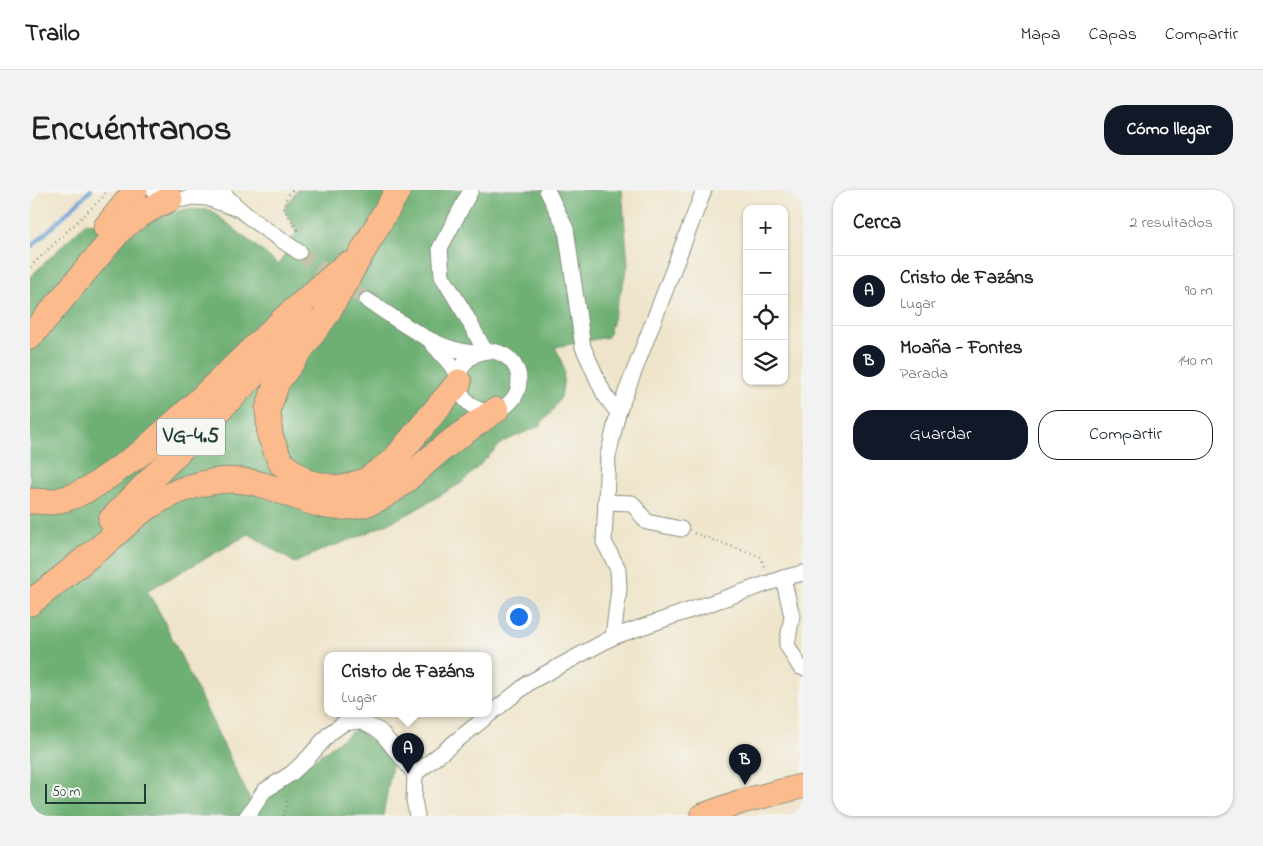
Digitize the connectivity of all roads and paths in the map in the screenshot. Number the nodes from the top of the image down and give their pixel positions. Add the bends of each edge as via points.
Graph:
1 (107, 190) edge
2 (135, 190) edge
3 (221, 190) edge
4 (292, 190) edge
5 (398, 190) edge
6 (471, 190) edge
7 (547, 190) edge
8 (704, 190) edge
9 (180, 194) edge
10 (243, 212) junction
11 (385, 212) junction
12 (294, 249) joint
13 (346, 265) junction
14 (30, 267) edge
15 (367, 300) tunnel mouth
16 (30, 318) edge
17 (30, 337) edge
18 (428, 339) junction
19 (482, 352) junction
20 (459, 381) junction
21 (496, 410) junction
22 (618, 413) junction
23 (30, 501) edge
24 (606, 502) junction
25 (681, 529) joint
26 (761, 557) dead end
27 (803, 573) edge
28 (783, 578) junction
29 (30, 603) edge
30 (613, 637) junction
31 (803, 668) edge
32 (492, 712) edge
33 (486, 717) edge
34 (399, 754) junction
35 (415, 774) junction
36 (282, 779) junction
37 (803, 786) edge
38 (414, 800) junction
39 (247, 816) edge
40 (283, 816) edge
41 (417, 816) edge
42 (702, 816) edge

1 - 14 path
2 - 16 highway
3 - 10 street
4 - 12 path via 284,209 297,230
5 - 11 highway, VG-4.5
6 - 19 street via 440,248 442,276 464,312
7 - 22 street via 566,229 583,348 604,394
8 - 22 street
9 - 10 street via 207,198
9 - 17 highway via 130,221
10 - 12 street
11 - 13 highway, VG-4.5
11 - 20 highway via 326,315 277,382 268,409 270,436 281,463 306,482 340,488 366,480 394,460
13 - 23 highway via 141,453 74,496 53,502
13 - 29 highway, VG-4.5 via 281,347
15 - 18 street
18 - 19 street via 462,352
18 - 20 street via 451,365
19 - 20 street via 465,363
19 - 21 street via 505,355 518,371 520,380 513,400
20 - 21 street via 464,398 470,404 478,409
21 - 29 highway via 394,489 362,505 326,507 253,482 232,481 209,482 164,497
22 - 24 street via 608,456
24 - 25 street via 632,503 648,522
24 - 30 street via 604,542 618,570 619,589
25 - 26 path
27 - 28 street
28 - 30 street
28 - 31 street via 792,616 787,645
30 - 32 street via 530,682
33 - 35 street
34 - 35 street
34 - 36 street via 380,731 360,721 344,723 330,733 298,768
34 - 38 street via 405,784
35 - 38 street
36 - 39 street via 264,791
36 - 40 path via 287,805
37 - 42 main road via 740,802
38 - 41 street

